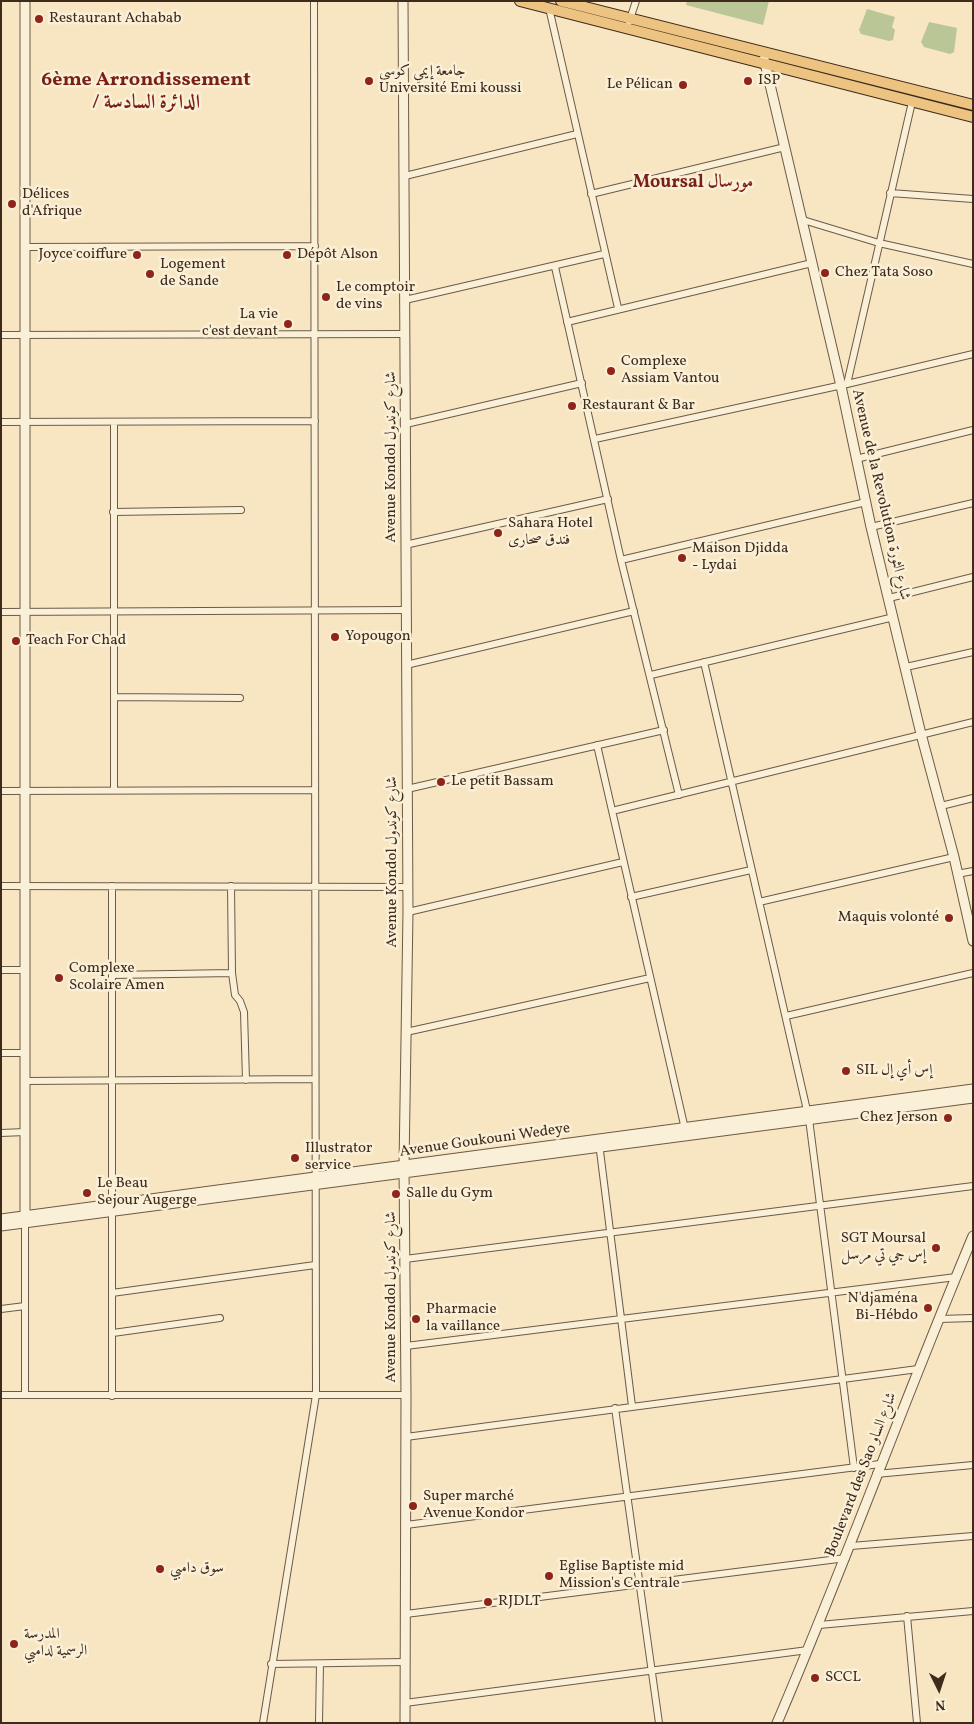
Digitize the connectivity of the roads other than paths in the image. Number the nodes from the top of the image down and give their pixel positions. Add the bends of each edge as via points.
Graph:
1 (26, 1) edge
2 (314, 1) edge
3 (403, 1) edge
4 (520, 1) edge
5 (561, 1) edge
6 (636, 1) edge
7 (548, 8) junction
8 (629, 22) junction
9 (764, 58) junction
10 (912, 102) junction
11 (973, 105) edge
12 (973, 117) edge
13 (577, 134) junction
14 (784, 147) junction
15 (405, 176) junction
16 (890, 193) junction
17 (591, 194) junction
18 (973, 199) edge
19 (803, 220) junction
20 (879, 243) junction
21 (315, 246) junction
22 (26, 247) junction
23 (604, 254) junction
24 (812, 263) junction
25 (973, 264) edge
26 (555, 267) junction
27 (405, 300) junction
28 (618, 308) junction
29 (568, 322) junction
30 (1, 334) edge
31 (26, 334) junction
32 (315, 334) junction
33 (405, 334) junction
34 (973, 354) edge
35 (582, 383) junction
36 (844, 385) junction
37 (26, 421) junction
38 (1, 422) edge
39 (315, 422) junction
40 (114, 423) junction
41 (406, 424) junction
42 (973, 430) edge
43 (595, 439) junction
44 (856, 459) junction
45 (608, 498) junction
46 (866, 502) junction
47 (973, 503) edge
48 (241, 510) dead end
49 (113, 512) junction
50 (871, 527) junction
51 (405, 545) junction
52 (622, 560) junction
53 (973, 577) edge
54 (889, 598) junction
55 (315, 610) junction
56 (406, 610) junction
57 (113, 611) junction
58 (634, 611) junction
59 (1, 612) edge
60 (25, 612) junction
61 (894, 617) junction
62 (973, 652) edge
63 (704, 662) junction
64 (406, 665) junction
65 (906, 667) junction
66 (651, 675) junction
67 (114, 697) junction
68 (240, 698) dead end
69 (973, 722) edge
70 (664, 730) junction
71 (921, 734) junction
72 (597, 746) junction
73 (732, 783) junction
74 (407, 789) junction
75 (114, 790) junction
76 (315, 790) junction
77 (1, 791) edge
78 (26, 791) junction
79 (679, 795) junction
80 (973, 798) edge
81 (941, 806) junction
82 (612, 811) junction
83 (954, 857) junction
84 (623, 862) junction
85 (752, 870) junction
86 (973, 871) edge
87 (957, 874) junction
88 (26, 885) junction
89 (1, 886) edge
90 (112, 886) junction
91 (231, 886) junction
92 (315, 887) junction
93 (408, 887) junction
94 (631, 897) junction
95 (759, 902) junction
96 (408, 912) junction
97 (973, 941) edge
98 (1, 970) edge
99 (25, 970) junction
100 (973, 973) edge
101 (232, 974) junction
102 (112, 975) junction
103 (650, 978) junction
104 (786, 1016) junction
105 (406, 1032) junction
106 (1, 1053) edge
107 (24, 1053) junction
108 (315, 1079) junction
109 (112, 1080) junction
110 (246, 1080) junction
111 (25, 1081) junction
112 (973, 1090) edge
113 (973, 1098) edge
114 (809, 1115) junction
115 (685, 1129) junction
116 (25, 1132) junction
117 (1, 1133) edge
118 (599, 1143) junction
119 (404, 1169) junction
120 (315, 1180) junction
121 (973, 1186) edge
122 (821, 1204) junction
123 (112, 1208) junction
124 (1, 1219) edge
125 (25, 1219) junction
126 (1, 1226) edge
127 (611, 1232) junction
128 (973, 1236) edge
129 (405, 1258) junction
130 (315, 1265) junction
131 (956, 1277) junction
132 (112, 1293) junction
133 (832, 1293) junction
134 (25, 1306) junction
135 (1, 1309) edge
136 (220, 1318) dead end
137 (973, 1318) edge
138 (939, 1319) junction
139 (621, 1321) junction
140 (113, 1333) junction
141 (406, 1346) junction
142 (918, 1370) junction
143 (843, 1381) junction
144 (406, 1394) junction
145 (1, 1395) edge
146 (25, 1395) junction
147 (316, 1395) junction
148 (112, 1396) junction
149 (632, 1406) junction
150 (615, 1408) junction
151 (406, 1437) junction
152 (973, 1465) edge
153 (854, 1468) junction
154 (878, 1469) junction
155 (626, 1496) junction
156 (406, 1525) junction
157 (973, 1536) edge
158 (851, 1546) junction
159 (846, 1558) junction
160 (639, 1584) junction
161 (973, 1610) edge
162 (406, 1614) junction
163 (907, 1616) junction
164 (818, 1625) junction
165 (808, 1650) junction
166 (405, 1662) junction
167 (271, 1664) junction
168 (320, 1664) junction
169 (652, 1671) junction
170 (405, 1703) junction
171 (263, 1723) edge
172 (319, 1723) edge
173 (405, 1723) edge
174 (659, 1723) edge
175 (777, 1723) edge
176 (917, 1723) edge

1 - 22 street
2 - 21 street
3 - 15 street, Avenue Kondol شارع كوندول
4 - 7 main road
5 - 8 main road
6 - 8 street
7 - 8 main road
7 - 13 street
8 - 9 main road
9 - 10 main road
9 - 11 main road
9 - 14 street, Avenue de la Revolution شارع الثورة
10 - 12 main road
10 - 16 street
13 - 15 street
13 - 17 street
14 - 17 street
14 - 19 street, Avenue de la Revolution شارع الثورة
15 - 27 street, Avenue Kondol شارع كوندول
16 - 18 street
16 - 20 street
17 - 23 street
19 - 20 street
19 - 24 street, Avenue de la Revolution شارع الثورة
20 - 25 street
20 - 36 street
21 - 22 street
21 - 32 street
22 - 31 street
23 - 26 street
23 - 28 street
24 - 28 street
24 - 36 street, Avenue de la Revolution شارع الثورة
26 - 27 street
26 - 29 street
27 - 33 street, Avenue Kondol شارع كوندول
28 - 29 street
29 - 35 street
30 - 31 street
31 - 32 street
31 - 37 street
32 - 33 street
32 - 39 street
33 - 41 street, Avenue Kondol شارع كوندول
34 - 36 street
35 - 41 street
35 - 43 street
36 - 43 street
36 - 44 street, Avenue de la Revolution شارع الثورة
37 - 38 street
37 - 40 street
37 - 60 street
39 - 40 street
39 - 55 street
40 - 49 street
41 - 51 street, Avenue Kondol شارع كوندول
42 - 44 street
43 - 45 street
44 - 46 street, Avenue de la Revolution شارع الثورة
45 - 51 street
45 - 52 street
46 - 50 street, Avenue de la Revolution شارع الثورة
46 - 52 street
47 - 50 street
48 - 49 street
49 - 57 street
50 - 54 street, Avenue de la Revolution شارع الثورة
51 - 56 street, Avenue Kondol شارع كوندول
52 - 58 street
53 - 54 street
54 - 61 street, Avenue de la Revolution شارع الثورة
55 - 56 street
55 - 57 street
55 - 76 street
56 - 64 street, Avenue Kondol شارع كوندول
57 - 60 street
57 - 67 street
58 - 64 street
58 - 66 street
59 - 60 street
60 - 78 street
61 - 63 street
61 - 65 street, Avenue de la Revolution شارع الثورة
62 - 65 street
63 - 66 street
63 - 73 street
64 - 74 street, Avenue Kondol شارع كوندول
65 - 71 street, Avenue de la Revolution شارع الثورة
66 - 70 street
67 - 68 street
67 - 75 street
69 - 71 street
70 - 72 street
70 - 79 street
71 - 73 street
71 - 81 street, Avenue de la Revolution شارع الثورة
72 - 74 street
72 - 82 street
73 - 79 street
73 - 85 street
74 - 93 street, Avenue Kondol شارع كوندول
75 - 76 street
75 - 78 street
76 - 92 street
77 - 78 street
78 - 88 street
79 - 82 street
80 - 81 street
81 - 83 street, Avenue de la Revolution شارع الثورة
82 - 84 street
83 - 87 street, Avenue de la Revolution شارع الثورة
83 - 95 street
84 - 94 street
84 - 96 street
85 - 94 street
85 - 95 street
86 - 87 street
87 - 97 street, Avenue de la Revolution شارع الثورة
88 - 89 street
88 - 90 street
88 - 99 street
90 - 91 street
90 - 102 street
91 - 92 street
91 - 101 street
92 - 93 street
92 - 108 street
93 - 96 street, Avenue Kondol شارع كوندول
94 - 103 street
95 - 104 street
96 - 105 street, Avenue Kondol شارع كوندول
98 - 99 street
99 - 107 street
100 - 104 street
101 - 102 street
101 - 110 street via 235,995 244,1012
102 - 109 street
103 - 105 street
103 - 115 street
104 - 114 street
105 - 119 street, Avenue Kondol شارع كوندول
106 - 107 street
107 - 111 street
108 - 110 street
108 - 120 street
109 - 110 street
109 - 111 street
109 - 123 street
111 - 116 street
112 - 114 street, Avenue Goukouni Wedeye
113 - 114 street, Avenue Goukouni Wedeye
114 - 115 street, Avenue Goukouni Wedeye
114 - 118 street, Avenue Goukouni Wedeye
114 - 122 street
115 - 118 street, Avenue Goukouni Wedeye
116 - 117 street
116 - 125 street
118 - 119 street, Avenue Goukouni Wedeye
118 - 127 street
119 - 120 street, Avenue Goukouni Wedeye
119 - 129 street, Avenue Kondol شارع كوندول
120 - 123 street, Avenue Goukouni Wedeye
120 - 130 street
121 - 122 street
122 - 127 street
122 - 133 street
123 - 125 street, Avenue Goukouni Wedeye
123 - 132 street
124 - 125 street, Avenue Goukouni Wedeye
125 - 126 street, Avenue Goukouni Wedeye
125 - 134 street
127 - 129 street
127 - 139 street
128 - 131 street, Boulevard des Sao شارع الساو
129 - 141 street, Avenue Kondol شارع كوندول
130 - 132 street
130 - 147 street
131 - 133 street
131 - 138 street, Boulevard des Sao شارع الساو
132 - 140 street
133 - 139 street
133 - 143 street
134 - 135 street
134 - 146 street
136 - 140 street
137 - 138 street
138 - 142 street, Boulevard des Sao شارع الساو
139 - 141 street
139 - 149 street
140 - 148 street
141 - 144 street, Avenue Kondol شارع كوندول
142 - 143 street
142 - 154 street, Boulevard des Sao شارع الساو
143 - 149 street
143 - 153 street
144 - 147 street
144 - 151 street, Avenue Kondol شارع كوندول
145 - 146 street
146 - 148 street
147 - 148 street
147 - 167 street
149 - 150 street
150 - 151 street
150 - 155 street
151 - 156 street, Avenue Kondol شارع كوندول
152 - 154 street
153 - 154 street
153 - 155 street
154 - 158 street, Boulevard des Sao شارع الساو
155 - 156 street
155 - 160 street
156 - 162 street, Avenue Kondol شارع كوندول
157 - 158 street
158 - 159 street, Boulevard des Sao شارع الساو
159 - 160 street
159 - 164 street, Boulevard des Sao شارع الساو
160 - 162 street
160 - 169 street
161 - 163 street
162 - 166 street, Avenue Kondol شارع كوندول
163 - 164 street
163 - 176 street
164 - 165 street, Boulevard des Sao شارع الساو
165 - 169 street
165 - 175 street, Boulevard des Sao شارع الساو
166 - 168 street
166 - 170 street, Avenue Kondol شارع كوندول
167 - 168 street
167 - 171 street
168 - 172 street
169 - 170 street
169 - 174 street
170 - 173 street, Avenue Kondol شارع كوندول

